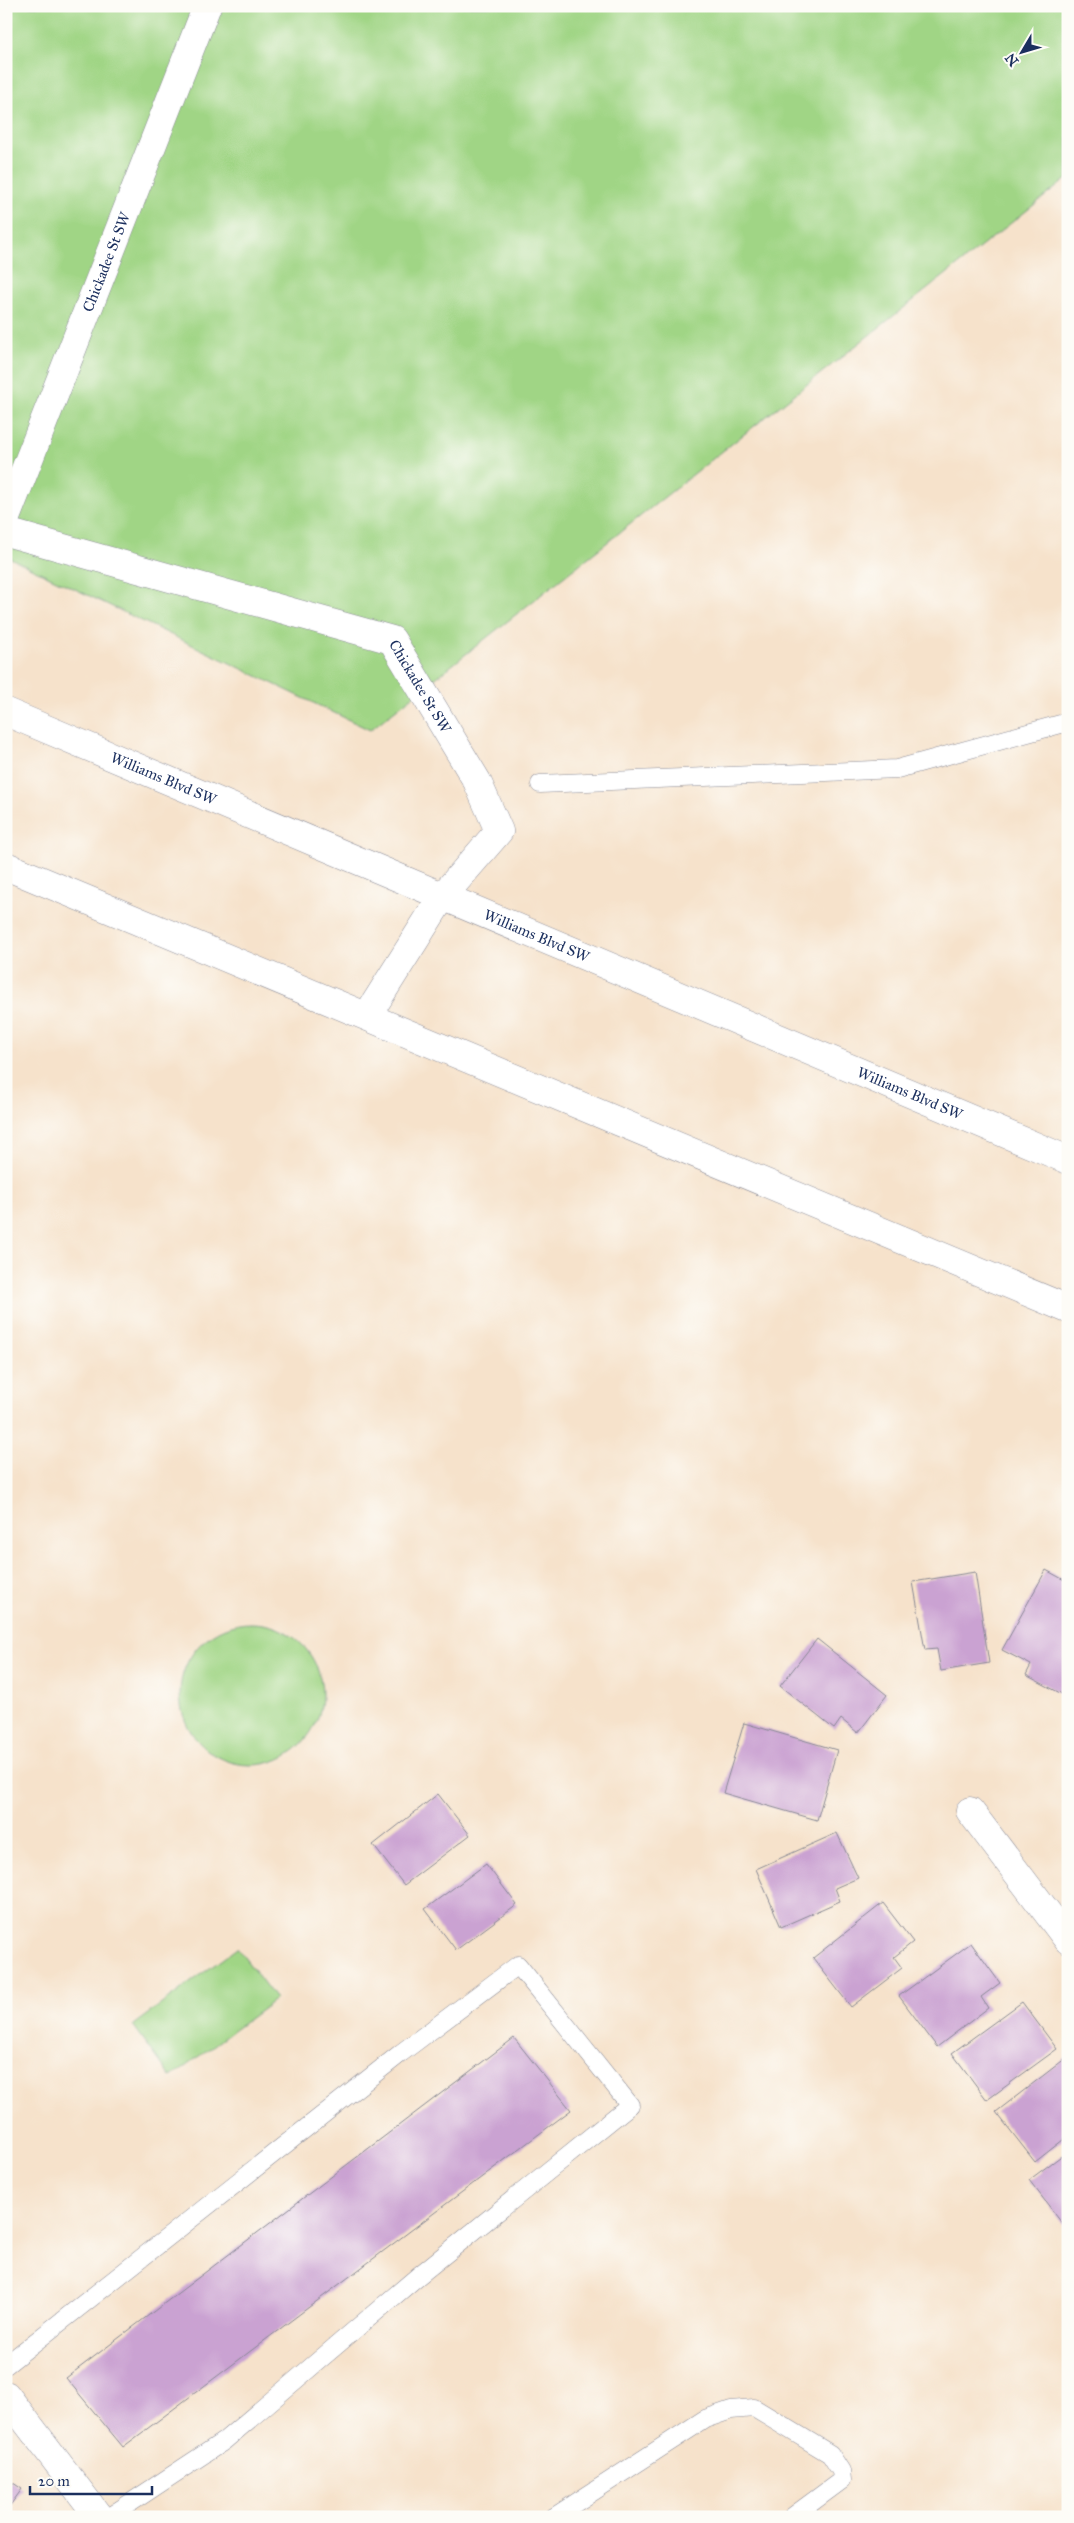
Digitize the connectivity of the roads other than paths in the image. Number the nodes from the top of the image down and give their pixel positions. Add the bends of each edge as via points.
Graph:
1 (207, 6) edge
2 (6, 518) edge
3 (6, 532) edge
4 (6, 712) edge
5 (1068, 722) edge
6 (540, 784) dead end
7 (6, 866) edge
8 (442, 897) junction
9 (367, 1016) junction
10 (1068, 1160) edge
11 (1068, 1308) edge
12 (970, 1811) dead end
13 (1068, 1940) edge
14 (6, 2365) edge
15 (6, 2395) edge
16 (100, 2517) edge
17 (109, 2517) edge
18 (554, 2517) edge
19 (792, 2517) edge

1 - 2 main road, Chickadee St SW
3 - 8 main road, Chickadee St SW via 392,640 477,782 500,831
4 - 8 main road, Williams Blvd SW
5 - 6 lane via 897,769
7 - 9 main road
8 - 9 main road, Chickadee St SW
8 - 10 main road, Williams Blvd SW
9 - 11 main road
12 - 13 main road
14 - 17 lane via 401,2053 518,1965 630,2106 417,2277 224,2441
15 - 16 main road
18 - 19 lane via 705,2419 731,2410 754,2408 830,2454 842,2471 842,2480

